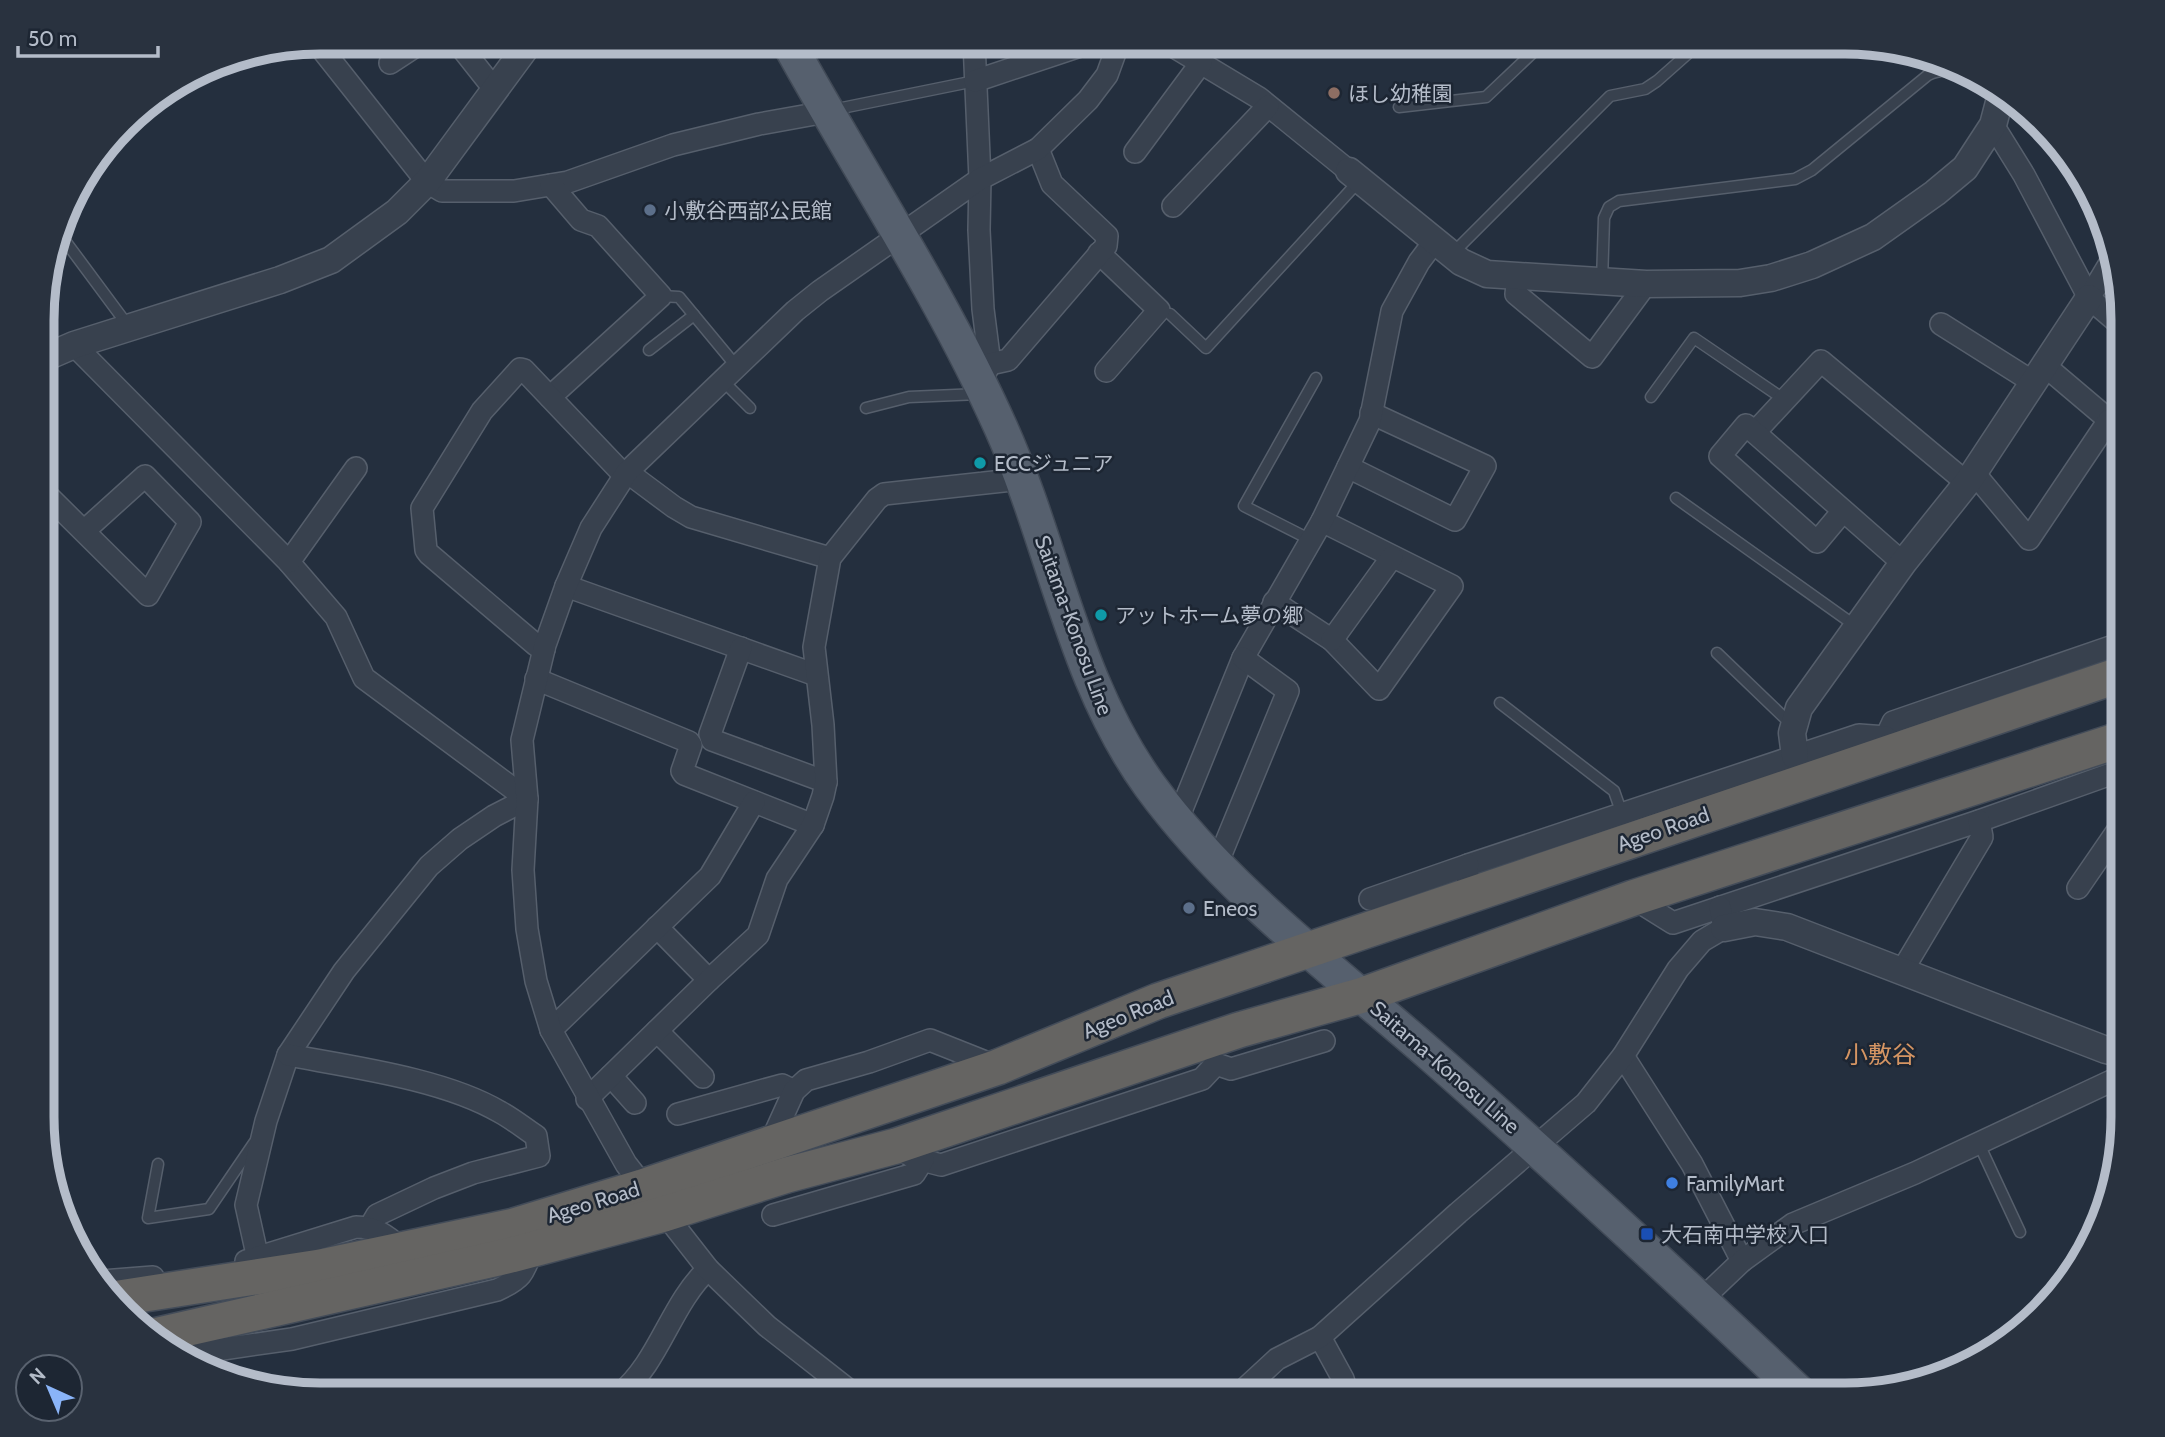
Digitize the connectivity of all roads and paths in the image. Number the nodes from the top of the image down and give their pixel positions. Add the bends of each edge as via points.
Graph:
1 (326, 54) edge
2 (404, 54) edge
3 (466, 54) edge
4 (521, 54) edge
5 (795, 54) edge
6 (974, 54) edge
7 (1056, 54) edge
8 (1115, 54) edge
9 (1185, 54) edge
10 (1531, 54) edge
11 (1685, 54) edge
12 (390, 63) dead end
13 (1200, 63) junction
14 (1937, 70) edge
15 (975, 81) junction
16 (495, 90) junction
17 (1999, 103) edge
18 (1268, 106) junction
19 (1399, 107) dead end
20 (826, 112) junction
21 (1993, 125) junction
22 (1038, 149) junction
23 (1135, 152) dead end
24 (1354, 176) junction
25 (980, 179) junction
26 (427, 182) junction
27 (551, 185) junction
28 (1173, 206) dead end
29 (898, 235) junction
30 (66, 242) edge
31 (1442, 248) junction
32 (1099, 253) junction
33 (2106, 269) edge
34 (1518, 276) junction
35 (1602, 282) junction
36 (1646, 284) junction
37 (661, 296) junction
38 (2089, 298) junction
39 (1170, 314) dead end
40 (694, 315) junction
41 (2111, 316) edge
42 (1941, 324) dead end
43 (129, 328) junction
44 (54, 350) edge
45 (649, 350) dead end
46 (1106, 371) dead end
47 (729, 373) junction
48 (2038, 374) junction
49 (1315, 378) dead end
50 (985, 380) junction
51 (550, 397) junction
52 (1651, 397) dead end
53 (1785, 400) junction
54 (750, 408) dead end
55 (866, 408) dead end
56 (1371, 413) junction
57 (2111, 422) edge
58 (1755, 432) junction
59 (2111, 432) edge
60 (1348, 467) junction
61 (356, 468) dead end
62 (625, 473) junction
63 (1970, 478) junction
64 (1022, 479) junction
65 (1676, 498) dead end
66 (54, 502) edge
67 (1843, 511) junction
68 (1322, 522) junction
69 (84, 531) junction
70 (1311, 540) junction
71 (1392, 557) junction
72 (830, 558) junction
73 (289, 562) junction
74 (1903, 563) junction
75 (566, 586) junction
76 (1274, 602) junction
77 (1857, 627) junction
78 (1332, 640) junction
79 (2111, 647) edge
80 (544, 649) junction
81 (741, 649) junction
82 (1717, 653) dead end
83 (1243, 658) junction
84 (816, 676) junction
85 (2111, 677) edge
86 (536, 679) junction
87 (1500, 703) dead end
88 (1794, 727) junction
89 (1893, 743) junction
90 (2111, 743) edge
91 (1795, 756) junction
92 (2111, 774) edge
93 (825, 782) junction
94 (527, 799) junction
95 (754, 802) junction
96 (1622, 814) junction
97 (1177, 821) junction
98 (1979, 821) junction
99 (813, 825) junction
100 (2111, 840) edge
101 (1217, 864) junction
102 (1467, 881) junction
103 (2078, 888) dead end
104 (1633, 898) junction
105 (1370, 899) dead end
106 (1722, 918) junction
107 (657, 927) junction
108 (1308, 950) junction
109 (1902, 971) junction
110 (709, 980) junction
111 (1363, 995) junction
112 (551, 1030) junction
113 (1239, 1030) junction
114 (657, 1031) junction
115 (1324, 1041) dead end
116 (2111, 1051) edge
117 (288, 1055) junction
118 (1623, 1056) junction
119 (1216, 1064) junction
120 (998, 1067) junction
121 (611, 1076) junction
122 (703, 1077) dead end
123 (2111, 1081) edge
124 (794, 1091) junction
125 (587, 1099) junction
126 (635, 1103) dead end
127 (678, 1114) dead end
128 (264, 1129) junction
129 (770, 1144) junction
130 (1979, 1144) junction
131 (1535, 1146) junction
132 (909, 1153) junction
133 (158, 1164) dead end
134 (642, 1187) junction
135 (664, 1214) junction
136 (773, 1215) dead end
137 (370, 1227) junction
138 (2020, 1232) dead end
139 (401, 1248) junction
140 (533, 1249) junction
141 (258, 1259) junction
142 (1742, 1261) junction
143 (708, 1269) junction
144 (110, 1280) edge
145 (125, 1297) edge
146 (1702, 1300) junction
147 (166, 1334) edge
148 (1320, 1337) junction
149 (211, 1359) edge
150 (633, 1383) edge
151 (840, 1383) edge
152 (1251, 1383) edge
153 (1344, 1383) edge
154 (1785, 1383) edge

1 - 26 street
2 - 12 street
3 - 16 street
4 - 16 street
5 - 20 main road, Saitama-Konosu Line
6 - 15 street
7 - 15 street
8 - 22 street via 1107,75 1088,100
9 - 13 street
10 - 19 lane via 1486,97
11 - 31 lane via 1645,89 1610,96
13 - 18 street
13 - 23 street
14 - 35 lane via 1795,179 1619,201 1609,207 1604,218
15 - 20 lane
15 - 25 street
16 - 26 street
17 - 21 street
18 - 24 street
18 - 28 street
20 - 27 street via 673,145
20 - 29 main road, Saitama-Konosu Line
21 - 36 street via 1965,167 1935,193 1873,237 1812,265 1740,283
21 - 38 street
22 - 25 street
22 - 32 street via 1052,184 1107,236
24 - 31 street
24 - 39 lane via 1206,348
25 - 29 street
25 - 50 street
26 - 27 street via 442,191 514,191
26 - 43 street via 397,212 331,260
27 - 37 street via 581,220 598,226
29 - 47 street via 820,291
29 - 50 main road, Saitama-Konosu Line
30 - 43 lane
31 - 34 street via 1487,274
31 - 56 street via 1419,262 1392,311
32 - 46 street via 1159,310
32 - 50 street via 1008,360
33 - 38 street
34 - 35 street
34 - 36 street via 1516,294 1592,358
35 - 36 street
37 - 40 lane via 679,297
37 - 51 street
38 - 41 street
38 - 48 street
40 - 45 lane
40 - 47 lane
42 - 48 street
43 - 44 street
44 - 73 street
47 - 54 lane
47 - 62 street
48 - 57 street
48 - 63 street
49 - 70 lane via 1244,506
50 - 55 lane
50 - 64 main road, Saitama-Konosu Line
51 - 62 street
51 - 80 street via 520,369 464,436 421,512 429,554
52 - 53 lane via 1694,338
53 - 58 street
53 - 63 street via 1821,361
56 - 60 street
56 - 60 street via 1485,466 1455,520
58 - 67 street
58 - 67 street via 1746,425 1720,456 1817,542
59 - 63 street via 2029,539
60 - 68 street
61 - 73 street
62 - 72 street via 691,517
62 - 75 street via 591,528
63 - 74 street
64 - 72 street via 884,494
64 - 97 main road, Saitama-Konosu Line via 1084,662 1110,723
65 - 77 lane
66 - 69 street
67 - 74 street
68 - 70 street
68 - 71 street
69 - 69 street via 148,595 190,522 145,476
70 - 76 street
71 - 78 street
71 - 78 street via 1452,586 1378,690
72 - 84 street via 815,637
73 - 94 street via 336,617 364,678
74 - 77 street
75 - 80 street
75 - 81 street
76 - 78 street
76 - 83 street
77 - 88 street via 1799,708
79 - 89 street via 1893,722
80 - 86 street
81 - 84 street
81 - 93 street via 710,734 712,740
82 - 88 lane
83 - 97 street
83 - 101 street via 1288,691
84 - 93 street
85 - 89 highway, Ageo Road
86 - 94 street via 522,740
86 - 95 street via 689,742 684,774
87 - 96 lane via 1614,791
88 - 91 street
89 - 91 street via 1859,735
89 - 102 highway, Ageo Road
90 - 104 highway, Ageo Road
91 - 96 street
92 - 98 street
93 - 99 street
94 - 112 street via 523,870 527,929
94 - 117 street via 460,839 429,866 344,971
95 - 99 street
95 - 107 street via 710,876
96 - 102 street
97 - 101 main road, Saitama-Konosu Line
98 - 106 street
98 - 109 street via 1982,837
99 - 110 street via 777,879 758,935
100 - 103 street
101 - 108 main road, Saitama-Konosu Line
102 - 105 street
102 - 108 highway, Ageo Road
104 - 106 street via 1673,923
104 - 111 highway, Ageo Road
106 - 109 street via 1787,927
106 - 118 street via 1678,969
107 - 110 street
107 - 112 street
108 - 111 main road, Saitama-Konosu Line
108 - 120 highway, Ageo Road via 1158,1001
109 - 116 street
110 - 114 street
111 - 113 highway, Ageo Road
111 - 131 main road, Saitama-Konosu Line
112 - 125 street
113 - 119 street
113 - 132 highway, Ageo Road
114 - 121 street
114 - 122 street
115 - 119 street via 1231,1069
117 - 128 street
117 - 137 street via 454,1091 500,1111 536,1136 539,1156 434,1188 377,1215
118 - 131 street via 1586,1104
118 - 142 street via 1692,1164
119 - 132 street via 1202,1079 941,1165
120 - 124 street via 930,1040 806,1080
120 - 129 highway, Ageo Road
121 - 125 street
121 - 126 street
123 - 130 street
124 - 127 street via 782,1085
124 - 129 street
125 - 134 street
128 - 133 lane via 209,1209 148,1218
128 - 141 street via 246,1205
129 - 134 highway, Ageo Road
130 - 138 lane
130 - 142 street via 1793,1224
131 - 146 main road, Saitama-Konosu Line
131 - 148 street
132 - 135 highway, Ageo Road via 787,1175
132 - 136 street via 914,1174
134 - 135 street
134 - 139 highway, Ageo Road via 514,1226
135 - 140 highway, Ageo Road
135 - 143 street
137 - 139 street
137 - 141 street via 356,1227
139 - 145 highway, Ageo Road via 320,1267
140 - 147 highway, Ageo Road
140 - 149 street via 516,1281 497,1290
141 - 144 street
142 - 146 street
143 - 150 street via 692,1283
143 - 151 street via 767,1326
146 - 154 main road, Saitama-Konosu Line
148 - 152 street via 1277,1359
148 - 153 street

